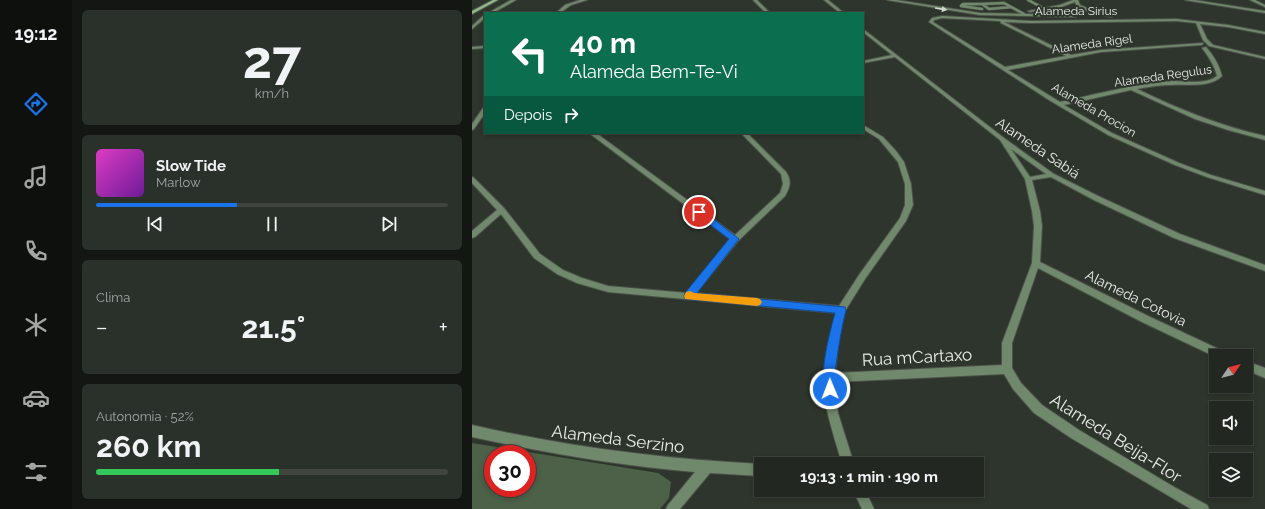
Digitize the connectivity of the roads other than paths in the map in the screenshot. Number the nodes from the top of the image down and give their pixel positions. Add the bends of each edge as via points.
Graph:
1 (496, 0) edge
2 (514, 0) edge
3 (585, 0) edge
4 (755, 0) edge
5 (826, 0) edge
6 (889, 0) edge
7 (1028, 0) edge
8 (1076, 0) edge
9 (1185, 0) edge
10 (1192, 0) edge
11 (1252, 0) edge
12 (1197, 1) junction
13 (982, 4) junction
14 (1265, 6) edge
15 (1011, 7) junction
16 (480, 8) junction
17 (472, 9) edge
18 (982, 9) junction
19 (989, 9) junction
20 (1046, 9) junction
21 (492, 12) edge
22 (559, 12) edge
23 (767, 12) edge
24 (841, 12) edge
25 (1265, 12) edge
26 (472, 13) edge
27 (980, 14) junction
28 (1024, 14) junction
29 (1134, 15) dead end
30 (1171, 15) dead end
31 (1183, 15) dead end
32 (1111, 16) junction
33 (484, 17) edge
34 (1201, 17) dead end
35 (935, 18) joint
36 (1207, 18) dead end
37 (1196, 19) junction
38 (999, 20) junction
39 (472, 28) edge
40 (1265, 29) edge
41 (864, 31) edge
42 (1265, 33) edge
43 (1203, 45) junction
44 (484, 47) edge
45 (472, 48) edge
46 (1212, 48) junction
47 (894, 56) junction
48 (1069, 56) junction
49 (1265, 58) edge
50 (864, 62) edge
51 (1004, 69) junction
52 (1131, 88) junction
53 (1060, 104) junction
54 (483, 115) edge
55 (864, 127) edge
56 (472, 128) edge
57 (593, 134) edge
58 (745, 134) edge
59 (1265, 138) edge
60 (1002, 139) junction
61 (1052, 175) junction
62 (472, 179) edge
63 (1028, 179) junction
64 (1265, 193) edge
65 (501, 210) junction
66 (472, 235) edge
67 (735, 239) junction
68 (1036, 263) junction
69 (1265, 268) edge
70 (689, 296) junction
71 (841, 310) junction
72 (1209, 349) edge
73 (1006, 368) junction
74 (1253, 368) edge
75 (1265, 373) edge
76 (829, 378) junction
77 (472, 431) edge
78 (846, 457) edge
79 (706, 468) junction
80 (754, 470) edge
81 (862, 497) edge
82 (672, 509) edge
83 (868, 509) edge
84 (1203, 509) edge

1 - 16 main road
2 - 21 street
3 - 22 street via 569,4
4 - 23 street
5 - 24 street
6 -> 27 street
7 - 20 lane
8 - 20 street
8 - 32 street via 1078,6 1084,10
9 - 12 street
10 - 12 street
11 - 14 street
12 - 25 street
13 - 15 lane via 1002,2
13 - 18 lane via 961,6
13 - 19 lane
15 - 19 lane
15 - 28 lane
16 - 17 main road
16 - 26 main road
18 - 19 lane
18 - 27 lane
20 - 28 street
27 - 28 street
28 - 32 street
29 - 32 street
30 - 31 street
33 - 39 street
34 - 37 street
35 - 38 street, Alameda Sirius
35 - 51 street, Alameda Procion via 931,20 932,23
36 - 40 street
37 - 38 street, Alameda Sirius via 1091,22
37 - 42 street, Alameda Sirius
37 - 43 street, Alameda Regulus
38 - 48 street
41 - 47 street, Alameda Sabiá
43 - 46 street, Alameda Regulus
43 - 46 street, Alameda Rigel
43 - 48 street, Alameda Rigel via 1114,49
44 - 45 street
46 - 49 street
46 - 52 street, Alameda Regulus via 1220,76 1217,79
47 - 50 street
47 - 60 street, Alameda Sabiá
48 - 51 street, Alameda Rigel
51 - 53 street, Alameda Procion
52 - 53 street, Alameda Regulus
52 - 59 street via 1202,121
53 - 64 street, Alameda Procion via 1110,134 1148,152 1209,176
54 - 56 street
55 - 71 street via 881,138 901,162 908,184 909,205 903,219
57 - 67 street
58 - 67 street via 784,173 787,186 783,194
60 - 61 street, Alameda Sabiá
60 - 63 street
61 - 63 street
61 - 69 street, Alameda Sabiá via 1108,205 1177,236
62 - 65 street
63 - 68 street via 1038,226
65 - 66 street
65 - 70 street via 537,256 560,272 580,281 608,288
67 - 70 street
68 - 72 street, Alameda Cotovia via 1145,320
68 - 73 street via 1007,343
70 - 71 street
71 - 76 street via 834,337
73 - 76 street, Rua mCartaxo
73 - 84 street, Alameda Beija-Flor via 1017,386 1038,409 1075,434
74 - 75 street
76 - 78 street via 833,413
77 - 79 street, Alameda Serzino via 555,449
79 - 80 street, Alameda Serzino
79 - 82 street
81 - 83 street

